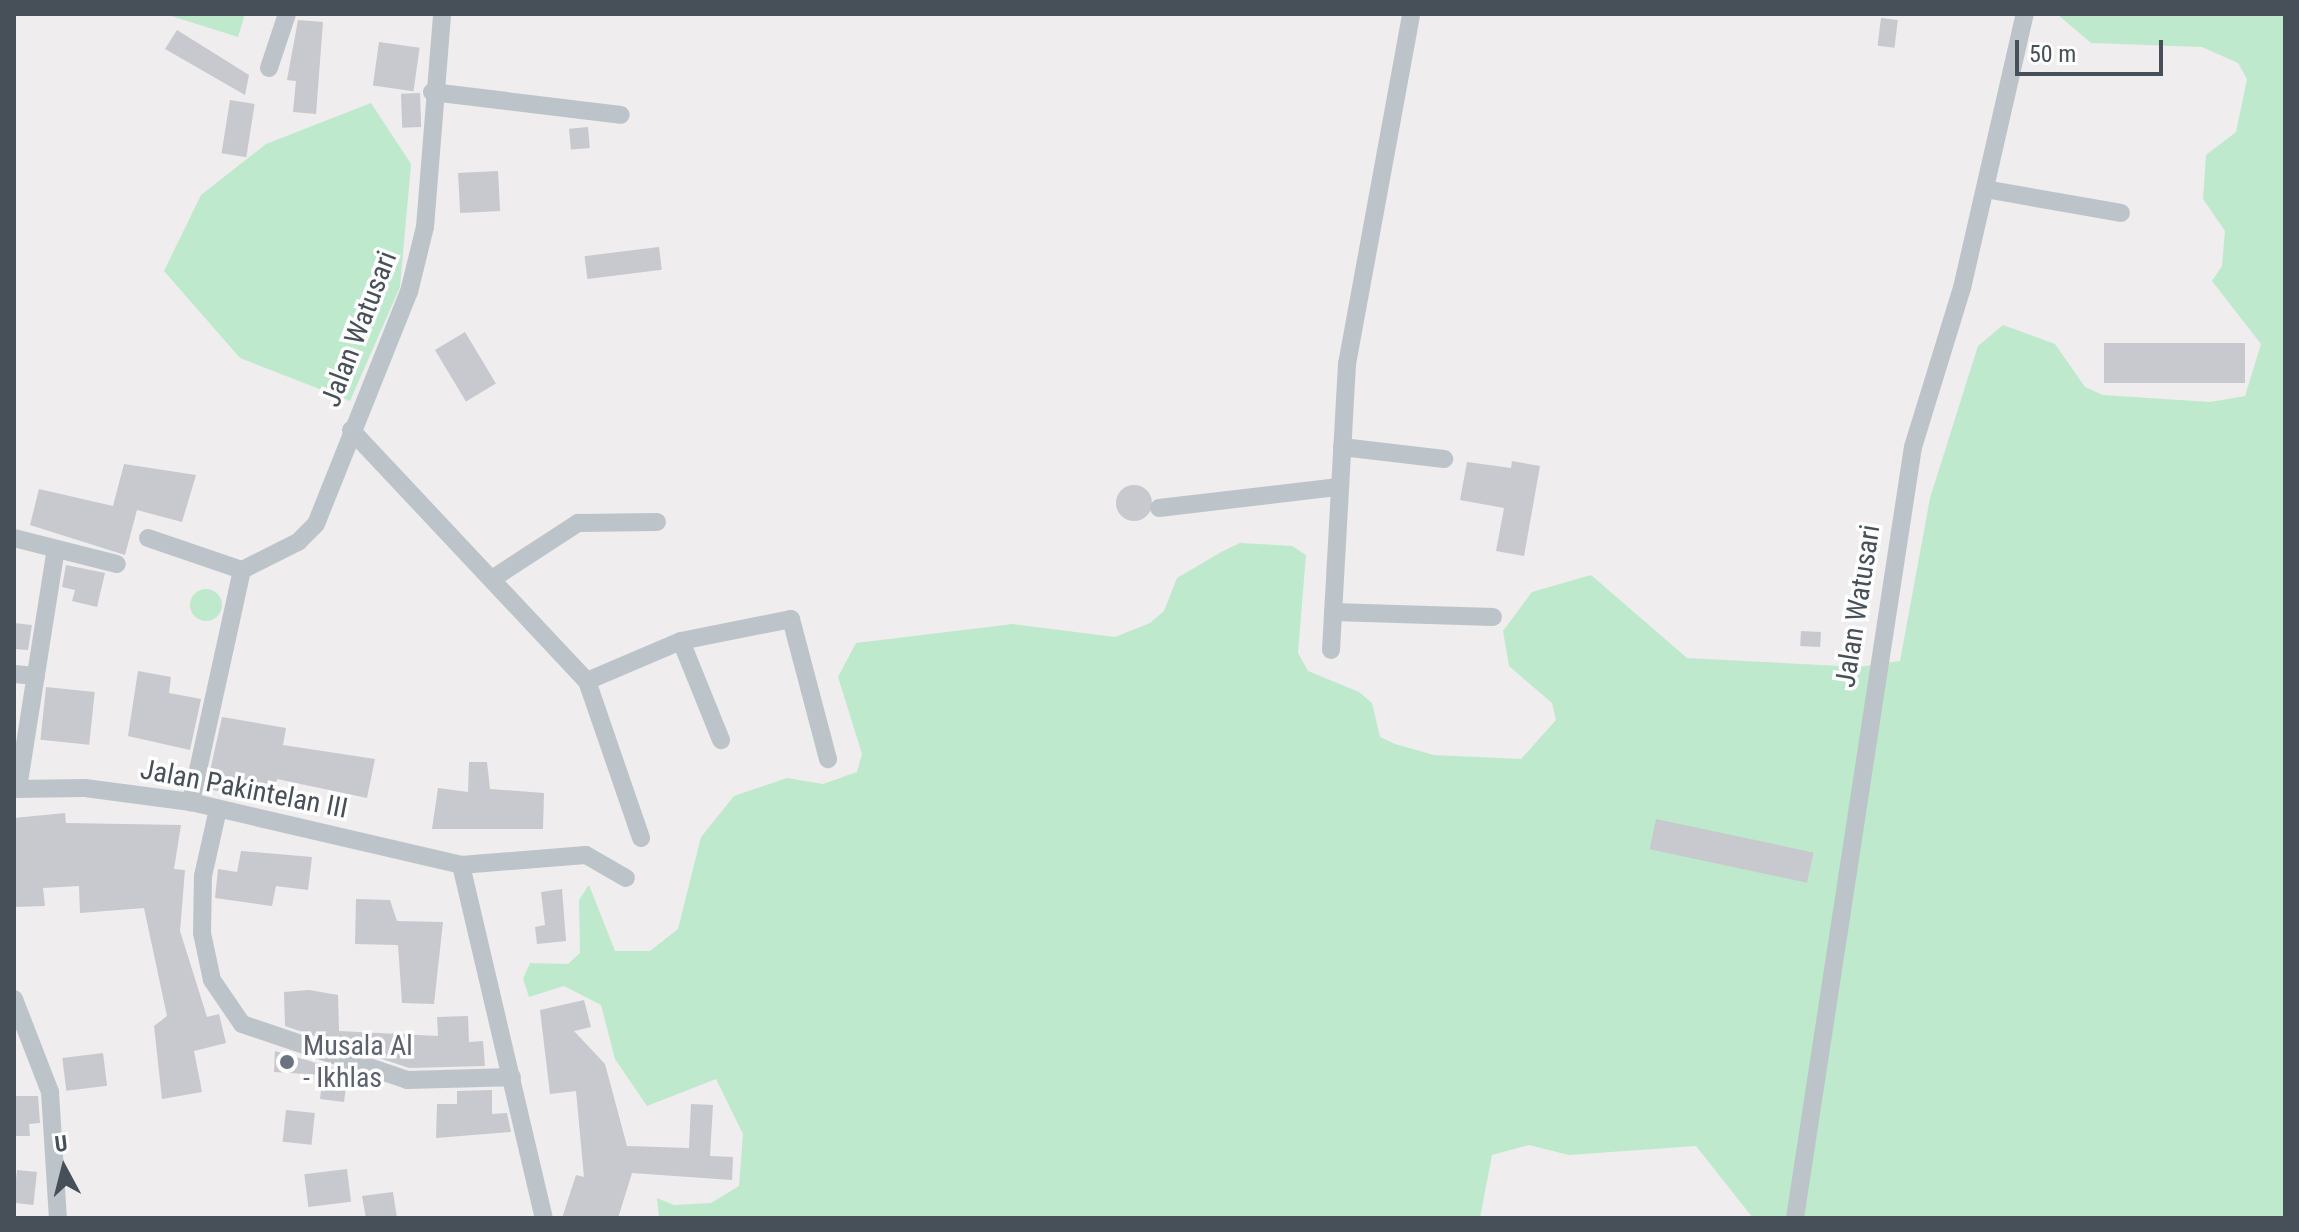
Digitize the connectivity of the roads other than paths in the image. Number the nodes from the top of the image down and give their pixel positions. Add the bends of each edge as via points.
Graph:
1 (287, 14) edge
2 (442, 14) edge
3 (1411, 14) edge
4 (2025, 14) edge
5 (269, 68) dead end
6 (432, 92) junction
7 (621, 115) dead end
8 (1985, 189) junction
9 (2121, 213) dead end
10 (351, 430) junction
11 (1342, 447) junction
12 (1444, 459) dead end
13 (1339, 487) junction
14 (1159, 508) dead end
15 (657, 522) dead end
16 (14, 538) edge
17 (148, 538) dead end
18 (56, 549) junction
19 (117, 564) dead end
20 (242, 570) junction
21 (492, 579) junction
22 (1333, 612) junction
23 (1493, 617) dead end
24 (681, 641) junction
25 (1331, 650) dead end
26 (14, 674) edge
27 (36, 676) junction
28 (587, 681) junction
29 (721, 740) dead end
30 (828, 759) dead end
31 (16, 789) edge
32 (191, 802) junction
33 (218, 809) junction
34 (641, 838) dead end
35 (461, 865) junction
36 (626, 878) dead end
37 (14, 999) edge
38 (512, 1077) junction
39 (58, 1218) edge
40 (544, 1218) edge
41 (1795, 1218) edge

1 - 5 street
2 - 6 street, Jalan Watusari
3 - 11 street via 1347,364
4 - 8 street, Jalan Watusari
6 - 7 street
6 - 10 street, Jalan Watusari via 425,227 409,292
8 - 9 street
8 - 41 street, Jalan Watusari via 1913,447
10 - 20 street, Jalan Watusari via 316,524 298,542
10 - 21 street
11 - 12 street
11 - 13 street
13 - 14 street
13 - 22 street
15 - 21 street via 578,523
16 - 18 street
17 - 20 street
18 - 19 street
18 - 27 street
20 - 32 street
21 - 28 street
22 - 23 street
22 - 25 street
24 - 28 street
24 - 29 street
24 - 30 street via 791,619
26 - 27 street
27 - 31 street
28 - 34 street
31 - 32 street, Jalan Pakintelan III
32 - 33 street, Jalan Pakintelan III
33 - 35 street, Jalan Pakintelan III
33 - 38 street via 203,876 202,933 212,980 242,1024 407,1080
35 - 36 street, Jalan Pakintelan III via 586,855
35 - 38 street
37 - 39 street via 50,1092
38 - 40 street

